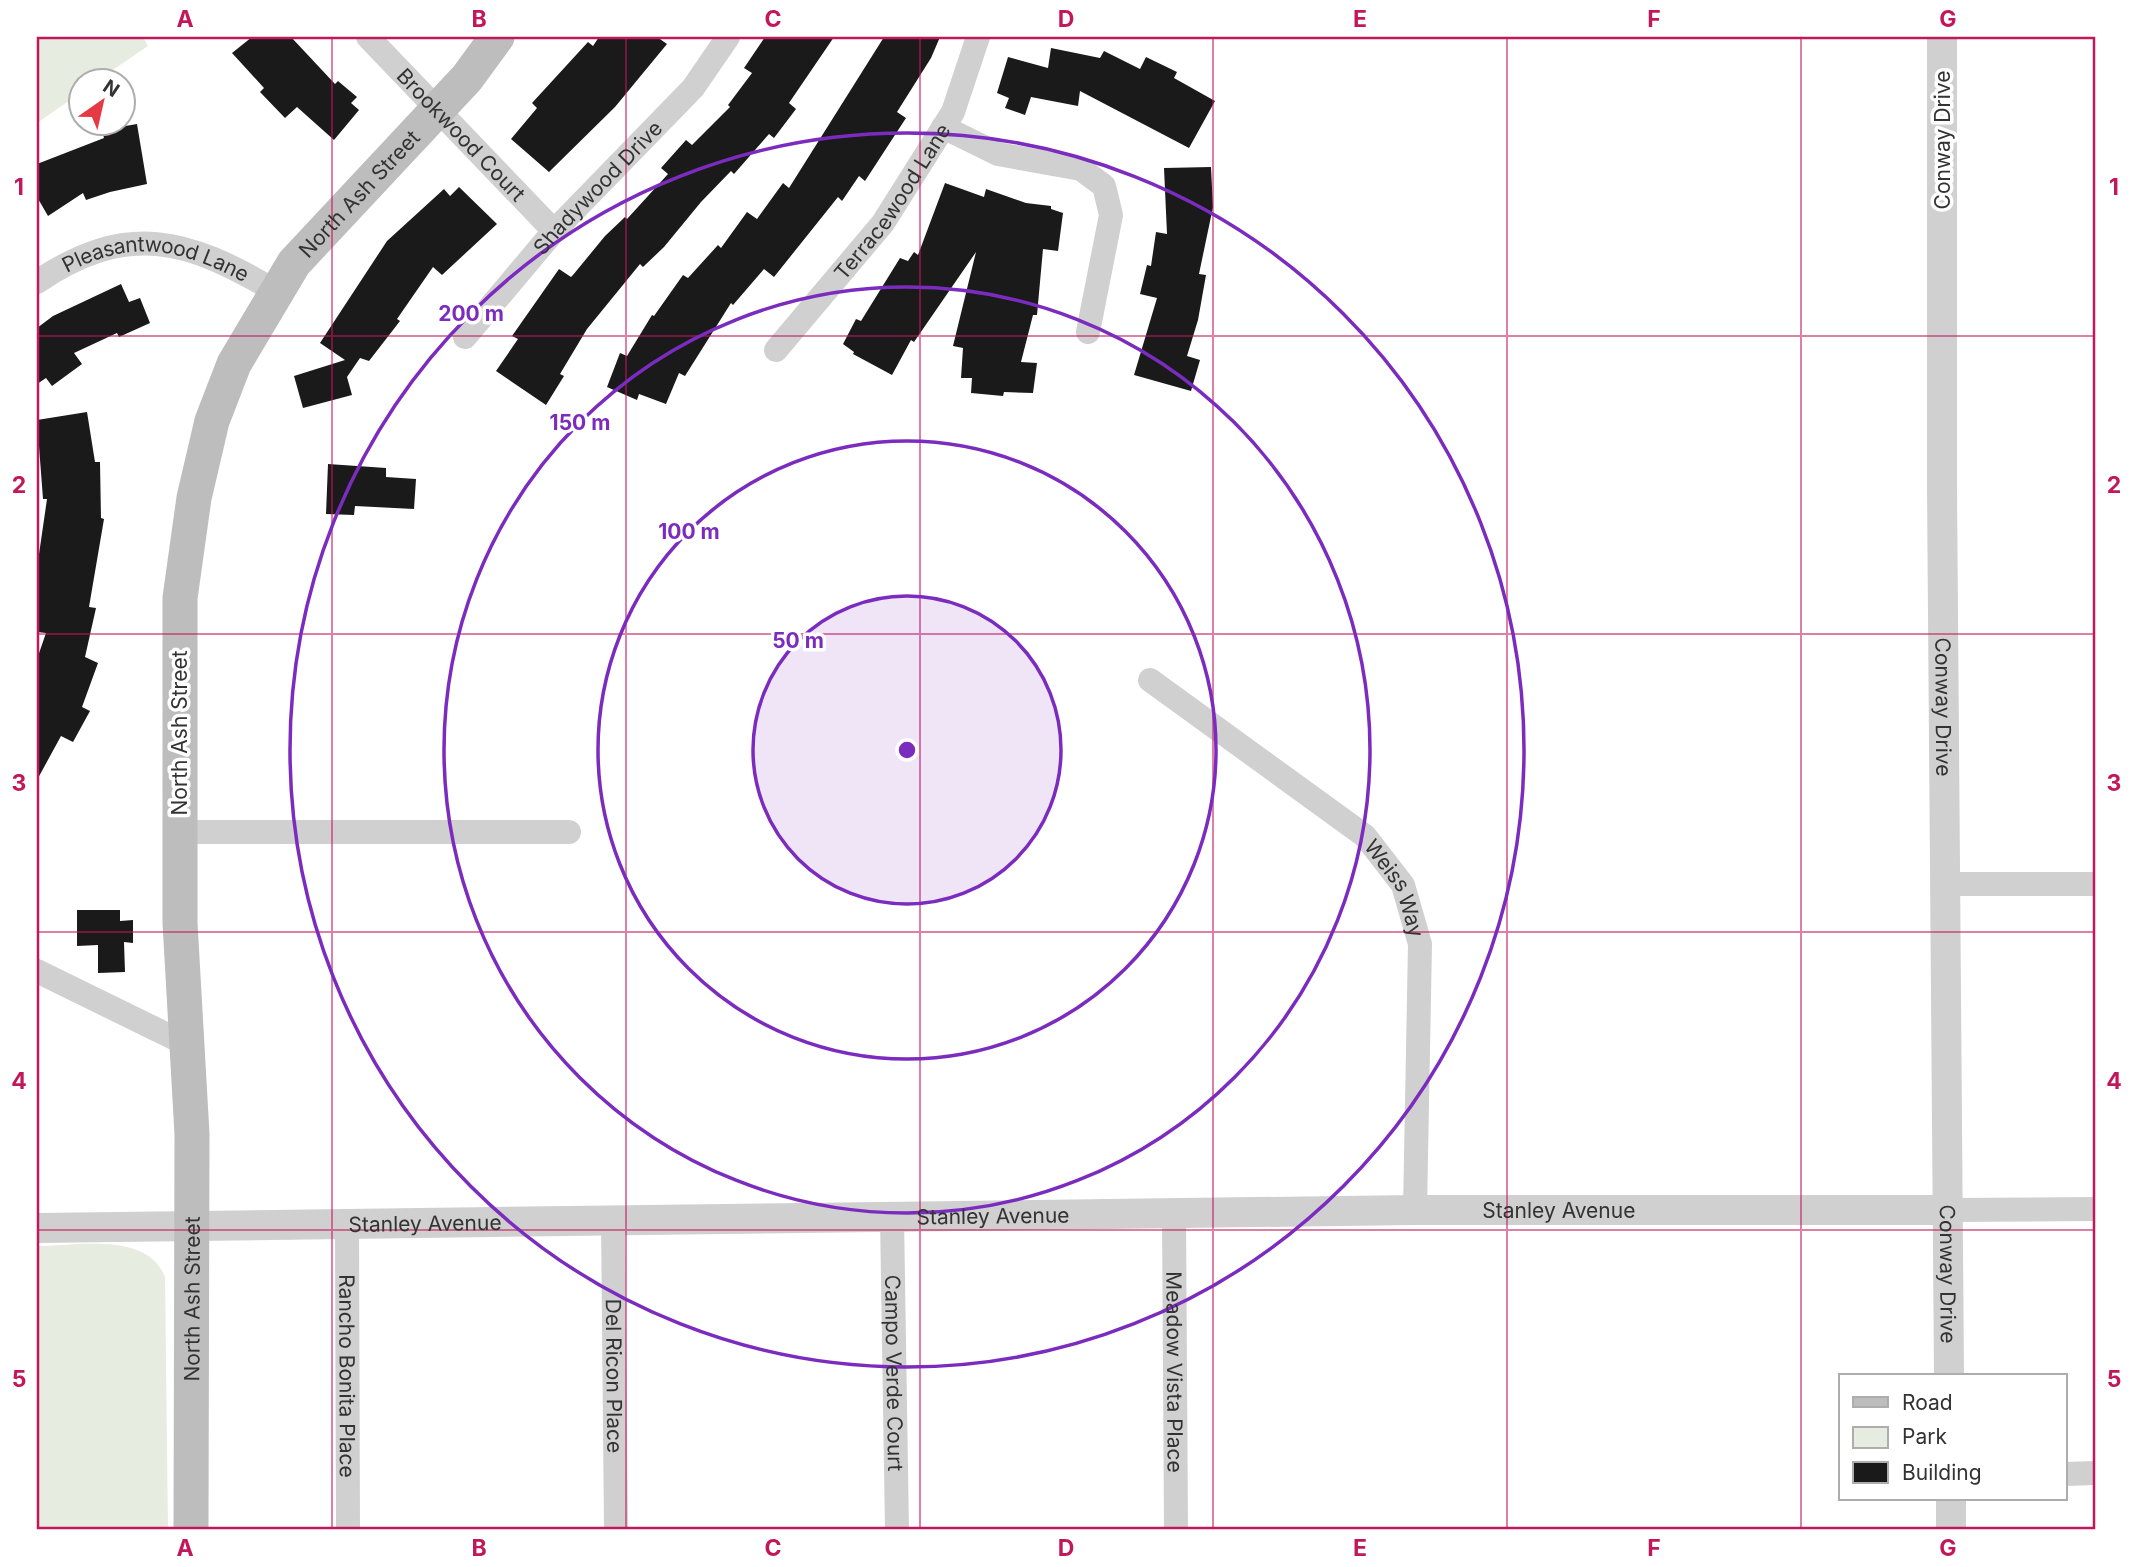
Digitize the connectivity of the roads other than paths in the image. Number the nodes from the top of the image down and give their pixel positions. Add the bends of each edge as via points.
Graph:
1 (369, 37) edge
2 (497, 37) edge
3 (728, 37) edge
4 (978, 37) edge
5 (1942, 37) edge
6 (436, 107) junction
7 (943, 127) junction
8 (554, 231) junction
9 (37, 282) edge
10 (275, 291) junction
11 (1087, 332) dead end
12 (465, 337) dead end
13 (776, 350) dead end
14 (1150, 680) dead end
15 (178, 832) junction
16 (569, 832) dead end
17 (1945, 884) junction
18 (2096, 884) edge
19 (37, 971) edge
20 (186, 1044) junction
21 (2096, 1209) edge
22 (1415, 1210) junction
23 (1947, 1210) junction
24 (1174, 1213) junction
25 (892, 1217) junction
26 (613, 1220) junction
27 (347, 1224) junction
28 (191, 1225) junction
29 (37, 1228) edge
30 (1949, 1374) edge
31 (2096, 1473) edge
32 (2066, 1474) edge
33 (1951, 1500) edge
34 (191, 1530) edge
35 (348, 1530) edge
36 (616, 1530) edge
37 (897, 1530) edge
38 (1176, 1530) edge
39 (1951, 1530) edge

1 - 6 street, Brookwood Court
2 - 6 main road, North Ash Street via 467,78
3 - 8 street, Shadywood Drive via 693,88
4 - 7 street, Terracewood Lane via 953,112
5 - 17 street, Conway Drive
6 - 8 street, Brookwood Court
6 - 10 main road, North Ash Street via 294,263
7 - 11 street via 998,154 1081,169 1104,186 1111,215
7 - 13 street, Terracewood Lane via 883,223
8 - 12 street, Shadywood Drive
9 - 10 street, Pleasantwood Lane via 113,245 174,244 226,262
10 - 15 main road, North Ash Street via 234,364 212,421 194,498 180,598
14 - 22 street, Weiss Way via 1365,836 1403,886 1420,944
15 - 16 street
15 - 20 main road, North Ash Street
17 - 18 street
17 - 23 street, Conway Drive
19 - 20 street
20 - 28 main road, North Ash Street via 192,1134
21 - 23 street
22 - 23 street, Stanley Avenue
22 - 24 street, Stanley Avenue
23 - 30 street, Conway Drive
24 - 25 street, Stanley Avenue
24 - 38 street, Meadow Vista Place
25 - 26 street, Stanley Avenue
25 - 37 street, Campo Verde Court
26 - 27 street, Stanley Avenue
26 - 36 street, Del Ricon Place
27 - 28 street, Stanley Avenue
27 - 35 street, Rancho Bonita Place
28 - 29 street, Stanley Avenue
28 - 34 main road, North Ash Street
31 - 32 street
33 - 39 street

